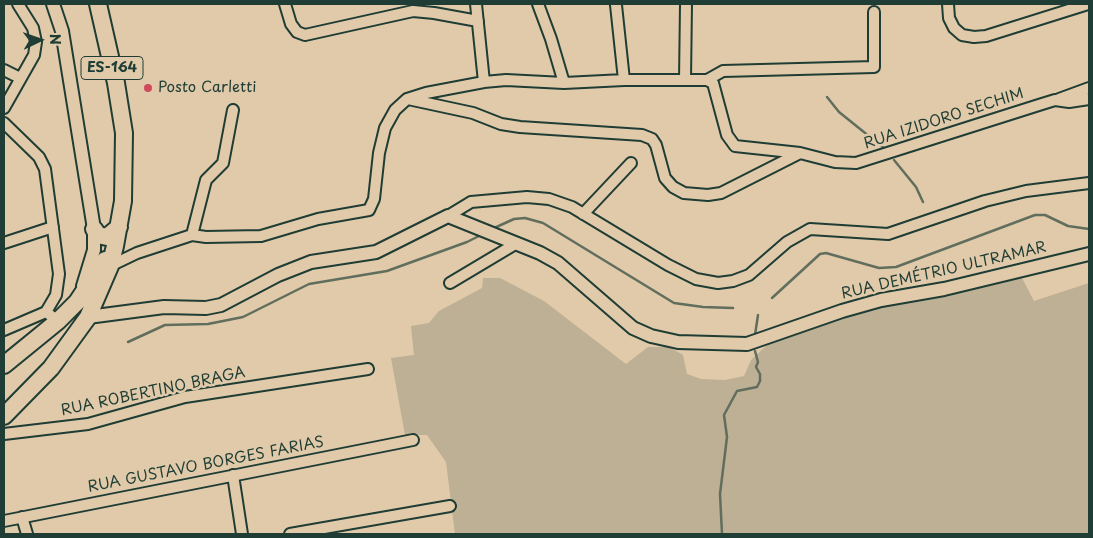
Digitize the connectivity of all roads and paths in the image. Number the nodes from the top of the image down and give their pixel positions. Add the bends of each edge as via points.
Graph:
1 (18, 4) edge
2 (53, 4) edge
3 (98, 4) edge
4 (285, 4) edge
5 (476, 4) edge
6 (538, 4) edge
7 (686, 4) edge
8 (948, 4) edge
9 (1088, 4) edge
10 (616, 5) edge
11 (874, 12) dead end
12 (478, 21) junction
13 (4, 70) edge
14 (20, 78) junction
15 (624, 80) junction
16 (685, 80) junction
17 (707, 80) junction
18 (484, 82) junction
19 (564, 83) junction
20 (1089, 88) edge
21 (407, 99) junction
22 (1089, 99) edge
23 (1056, 100) junction
24 (4, 108) edge
25 (233, 110) dead end
26 (4, 123) edge
27 (800, 153) junction
28 (630, 163) dead end
29 (1089, 183) edge
30 (583, 214) junction
31 (448, 216) junction
32 (53, 227) junction
33 (119, 227) junction
34 (94, 229) junction
35 (192, 235) junction
36 (4, 243) edge
37 (517, 243) junction
38 (94, 250) junction
39 (1089, 254) edge
40 (103, 270) junction
41 (450, 284) dead end
42 (77, 302) junction
43 (52, 316) junction
44 (88, 317) junction
45 (4, 330) edge
46 (73, 336) junction
47 (4, 365) edge
48 (368, 369) dead end
49 (4, 416) edge
50 (4, 434) edge
51 (414, 440) dead end
52 (233, 475) junction
53 (450, 506) dead end
54 (22, 517) junction
55 (4, 521) edge
56 (339, 530) edge
57 (27, 534) edge
58 (242, 534) edge
59 (290, 534) edge

1 - 14 street via 33,28 36,42 34,55
2 - 34 street via 62,31
3 - 33 highway, ES-164 via 124,133 124,201
4 - 12 street via 291,24 297,32 305,35 413,11
5 - 12 street
6 - 19 street
7 - 16 street
8 - 9 street via 954,28 962,34 986,36
10 - 15 street
11 - 17 street via 874,67 723,71
12 - 18 street
13 - 14 street
14 - 24 street
15 - 16 street
15 - 19 street
16 - 17 street
17 - 27 street, RUA IZIDORO SECHIM via 715,90 728,135 735,146
18 - 19 street
18 - 21 street
20 - 23 street
21 - 27 street via 473,113 501,124 652,138 665,178 684,193 695,195 722,193
21 - 35 street via 395,110 385,128 374,199 369,210 318,219 261,236
22 - 23 street, RUA IZIDORO SECHIM
23 - 27 street, RUA IZIDORO SECHIM via 856,163 835,162
25 - 35 street via 223,163 206,180
26 - 32 street via 39,157 46,169
28 - 30 street
29 - 30 street via 1026,191 985,201 888,234 810,229 787,242 749,275 718,283 696,279 668,265
30 - 31 street via 549,198 527,198 471,202
31 - 37 street, RUA DEMÉTRIO ULTRAMAR
31 - 44 street via 376,252 311,262 222,305 164,307
32 - 36 street
32 - 43 street via 59,274
33 - 34 highway via 107,237 98,235
33 - 40 highway, ES-164 via 115,246
34 - 38 street
35 - 40 street via 137,253
37 - 39 street, RUA DEMÉTRIO ULTRAMAR via 558,263 633,328 678,342 726,345 748,344 881,300 944,289
37 - 41 street
38 - 40 street
38 - 42 street
40 - 42 highway, ES-164
40 - 44 highway, ES-164
40 - 46 highway
42 - 43 highway, ES-164
43 - 45 street
43 - 47 highway, ES-164
44 - 46 highway, ES-164
46 - 49 highway, ES-164 via 52,368
48 - 50 street, RUA ROBERTINO BRAGA via 185,397 88,424
51 - 52 street, RUA GUSTAVO BORGES FARIAS
52 - 54 street, RUA GUSTAVO BORGES FARIAS
52 - 58 street
53 - 56 street
54 - 55 street, RUA GUSTAVO BORGES FARIAS
54 - 57 street
56 - 59 street

